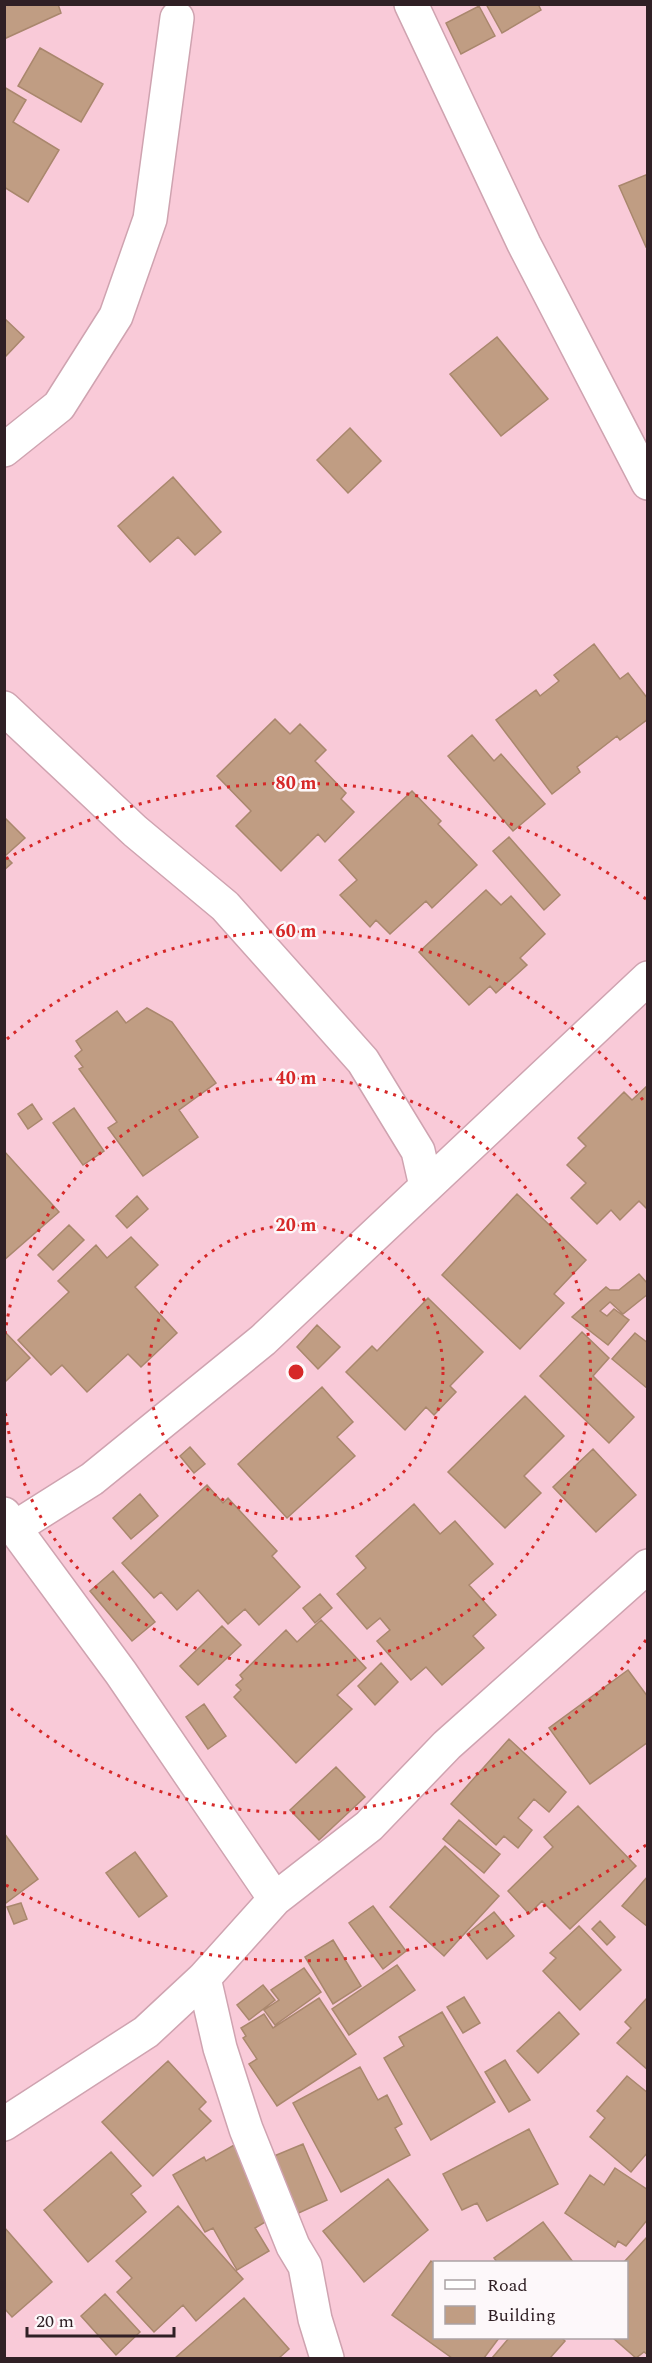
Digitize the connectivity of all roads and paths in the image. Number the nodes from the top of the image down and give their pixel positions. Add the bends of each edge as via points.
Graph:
1 (411, 4) edge
2 (177, 18) dead end
3 (4, 450) edge
4 (648, 483) edge
5 (4, 708) edge
6 (648, 978) edge
7 (426, 1186) junction
8 (10, 1520) edge
9 (648, 1566) edge
10 (275, 1899) junction
11 (204, 1978) junction
12 (4, 2124) edge
13 (327, 2358) edge

1 - 4 street via 524,244
2 - 3 street via 150,219 116,316 59,406
5 - 7 street via 135,831 225,906 363,1061 418,1152
6 - 7 street
7 - 8 street via 263,1340 92,1479
8 - 10 street via 128,1683
9 - 10 street via 447,1745 369,1826
10 - 11 street
11 - 12 street via 146,2032
11 - 13 street via 220,2048 246,2129 305,2266

